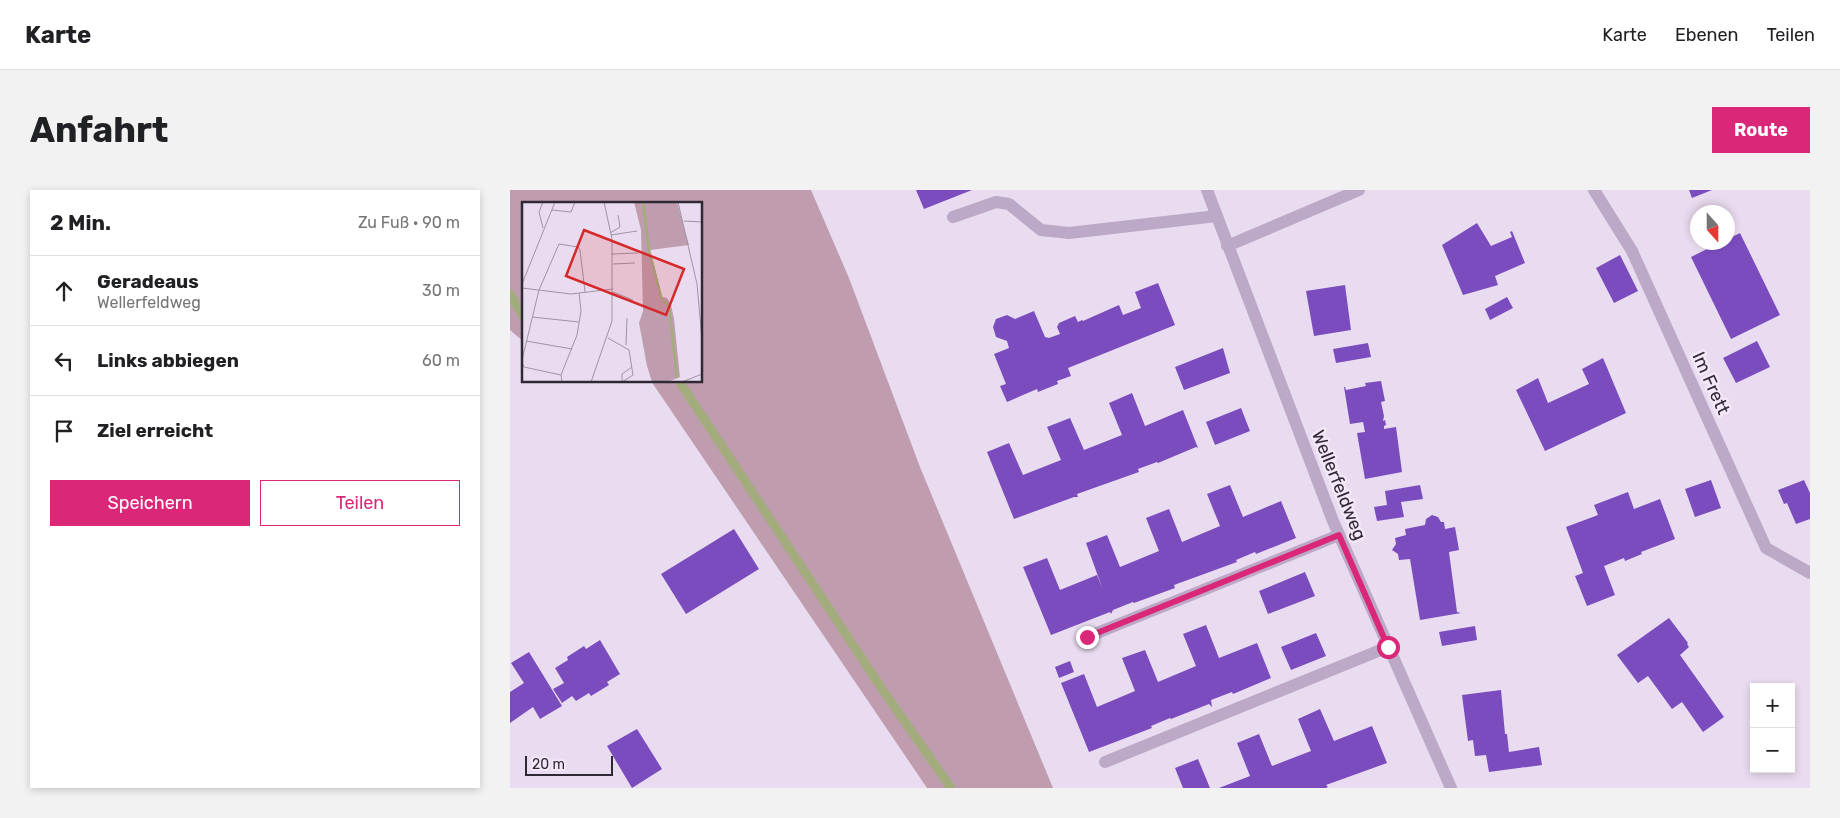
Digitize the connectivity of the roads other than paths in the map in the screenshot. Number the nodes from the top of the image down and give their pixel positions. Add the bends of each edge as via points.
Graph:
1 (1207, 190) edge
2 (1359, 190) edge
3 (1594, 190) edge
4 (1216, 216) junction
5 (954, 217) dead end
6 (1228, 246) junction
7 (1339, 535) junction
8 (1810, 573) edge
9 (1087, 637) dead end
10 (1388, 647) junction
11 (1105, 762) dead end
12 (1451, 788) edge

1 - 4 street, Wellerfeldweg
2 - 6 street
3 - 8 street, Im Frett via 1632,251 1766,548
4 - 5 street via 1069,233 1042,230 1009,204 996,202
4 - 6 street, Wellerfeldweg
6 - 7 street, Wellerfeldweg
7 - 9 street
7 - 10 street, Wellerfeldweg
10 - 11 street
10 - 12 street, Wellerfeldweg

